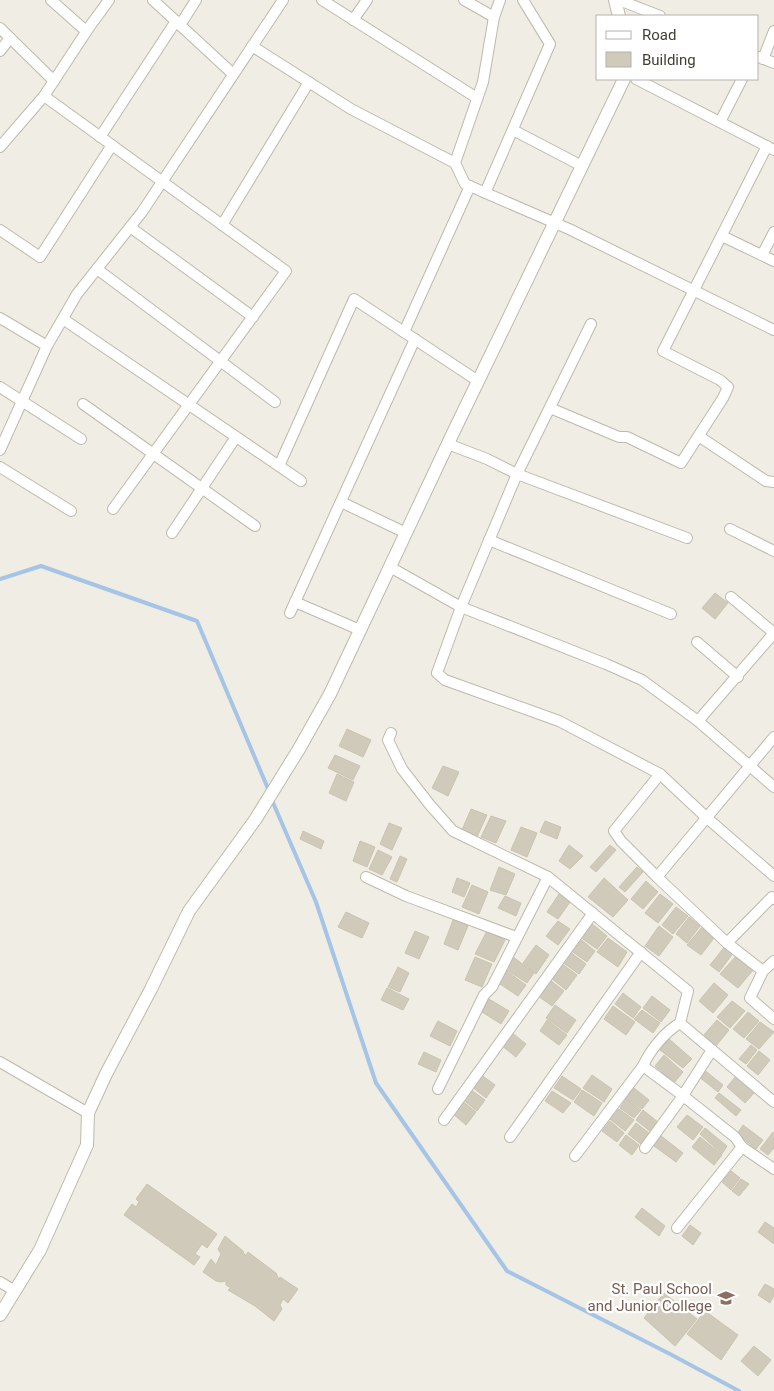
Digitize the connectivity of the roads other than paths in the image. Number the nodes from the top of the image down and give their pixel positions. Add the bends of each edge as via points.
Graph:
1 (51, 0) edge
2 (108, 0) edge
3 (153, 0) edge
4 (196, 0) edge
5 (283, 0) edge
6 (322, 0) edge
7 (367, 0) edge
8 (464, 0) edge
9 (500, 0) edge
10 (523, 0) edge
11 (615, 0) edge
12 (619, 0) edge
13 (620, 15) edge
14 (657, 15) edge
15 (494, 17) junction
16 (353, 20) junction
17 (178, 23) junction
18 (0, 28) edge
19 (86, 31) junction
20 (774, 31) edge
21 (10, 38) junction
22 (252, 46) junction
23 (0, 51) edge
24 (760, 58) edge
25 (774, 63) edge
26 (233, 74) junction
27 (624, 80) edge
28 (638, 80) edge
29 (741, 80) edge
30 (54, 81) junction
31 (309, 82) junction
32 (44, 96) junction
33 (477, 98) junction
34 (720, 122) junction
35 (513, 130) junction
36 (100, 137) junction
37 (112, 145) junction
38 (0, 148) edge
39 (771, 148) edge
40 (455, 163) junction
41 (582, 166) junction
42 (162, 182) junction
43 (470, 186) junction
44 (485, 193) junction
45 (554, 223) junction
46 (222, 225) junction
47 (130, 227) junction
48 (0, 230) edge
49 (774, 232) edge
50 (722, 236) junction
51 (762, 256) junction
52 (774, 261) edge
53 (97, 269) junction
54 (695, 290) junction
55 (253, 317) junction
56 (0, 318) edge
57 (63, 319) junction
58 (591, 324) dead end
59 (774, 330) edge
60 (404, 332) junction
61 (415, 339) junction
62 (47, 346) junction
63 (221, 361) junction
64 (478, 381) junction
65 (0, 387) edge
66 (22, 400) junction
67 (275, 402) dead end
68 (83, 404) dead end
69 (189, 405) junction
70 (550, 408) junction
71 (236, 436) junction
72 (700, 437) junction
73 (81, 439) dead end
74 (448, 444) junction
75 (0, 450) edge
76 (153, 454) junction
77 (279, 466) junction
78 (0, 468) edge
79 (518, 474) junction
80 (301, 481) dead end
81 (774, 482) edge
82 (202, 488) junction
83 (340, 502) junction
84 (113, 509) dead end
85 (71, 512) dead end
86 (255, 526) dead end
87 (730, 529) dead end
88 (172, 533) dead end
89 (406, 533) junction
90 (687, 538) dead end
91 (489, 540) junction
92 (774, 551) edge
93 (390, 567) junction
94 (731, 597) dead end
95 (295, 602) junction
96 (461, 607) junction
97 (290, 613) dead end
98 (672, 614) dead end
99 (360, 630) junction
100 (697, 642) dead end
101 (738, 677) junction
102 (698, 721) junction
103 (391, 732) dead end
104 (774, 737) edge
105 (750, 766) junction
106 (660, 774) junction
107 (774, 787) edge
108 (707, 818) junction
109 (774, 876) edge
110 (366, 877) dead end
111 (548, 877) junction
112 (657, 877) junction
113 (773, 897) edge
114 (593, 913) junction
115 (516, 937) junction
116 (727, 943) junction
117 (641, 952) junction
118 (774, 961) edge
119 (763, 971) junction
120 (774, 1019) edge
121 (680, 1023) junction
122 (712, 1050) junction
123 (0, 1062) edge
124 (643, 1066) junction
125 (438, 1089) dead end
126 (682, 1095) junction
127 (774, 1102) edge
128 (88, 1113) junction
129 (444, 1120) dead end
130 (510, 1137) dead end
131 (742, 1147) junction
132 (645, 1148) dead end
133 (575, 1156) dead end
134 (774, 1169) edge
135 (677, 1228) dead end
136 (0, 1282) edge
137 (15, 1291) junction
138 (0, 1315) edge

1 - 19 street
2 - 19 street
3 - 17 street
4 - 17 street
5 - 22 street
6 - 16 street
7 - 16 street
8 - 15 street
9 - 15 street
10 - 35 street via 550,44
11 - 13 street
12 - 14 street
15 - 33 street via 483,82
16 - 33 street
17 - 26 street
17 - 36 street
18 - 21 street
19 - 30 street
20 - 24 street
21 - 23 street
21 - 30 street
22 - 26 street
22 - 31 street
24 - 25 street
26 - 42 street
27 - 41 street
28 - 34 street
29 - 34 street
30 - 32 street
31 - 40 street via 351,109
31 - 46 street
32 - 36 street
32 - 38 street
33 - 40 street
34 - 39 street
35 - 41 street
35 - 44 street
36 - 37 street
37 - 42 street
37 - 48 street via 40,257
39 - 50 street
40 - 43 street
41 - 45 street
42 - 46 street
42 - 47 street
43 - 44 street
43 - 60 street
44 - 45 street
45 - 54 street
45 - 64 street
46 - 55 street via 286,272
47 - 53 street
47 - 55 street
49 - 51 street
50 - 51 street
50 - 54 street
51 - 52 street
53 - 57 street
53 - 63 street
54 - 59 street
54 - 72 street via 663,352 728,387
55 - 63 street
56 - 62 street
57 - 62 street
57 - 69 street
58 - 70 street
60 - 61 street
60 - 77 street via 354,299
61 - 64 street
61 - 83 street
62 - 66 street
63 - 67 street
63 - 69 street
64 - 74 street
65 - 66 street
66 - 73 street
66 - 75 street
68 - 76 street
69 - 71 street
69 - 76 street
70 - 72 street via 619,437 627,437 681,463
70 - 79 street
71 - 77 street
71 - 82 street
72 - 81 street via 766,481
74 - 79 street
74 - 89 street
76 - 82 street
76 - 84 street
77 - 80 street
78 - 85 street
79 - 90 street
79 - 91 street
82 - 86 street
82 - 88 street
83 - 89 street
83 - 95 street
87 - 92 street
89 - 93 street
91 - 96 street
91 - 98 street
93 - 96 street
93 - 99 street
94 - 101 street via 774,634
95 - 97 street
95 - 99 street
96 - 102 street via 642,680
96 - 106 street via 436,673 445,680 558,721
99 - 128 street via 330,694 276,787 189,911
100 - 101 street
101 - 102 street
102 - 105 street
103 - 111 street via 388,740 402,769 453,832
104 - 105 street
105 - 107 street
105 - 108 street
106 - 108 street
106 - 112 street via 614,831
108 - 109 street
108 - 112 street
110 - 115 street via 406,896
111 - 114 street
111 - 115 street
112 - 116 street
113 - 116 street
114 - 117 street
114 - 129 street
115 - 125 street
116 - 119 street
117 - 121 street via 688,991
117 - 130 street
118 - 119 street
119 - 120 street via 750,998
121 - 122 street
121 - 124 street via 648,1056
122 - 126 street
122 - 127 street
123 - 128 street
124 - 126 street
124 - 133 street
126 - 131 street via 735,1137
126 - 132 street
128 - 137 street via 87,1145 40,1250
131 - 134 street
131 - 135 street
136 - 137 street
137 - 138 street

